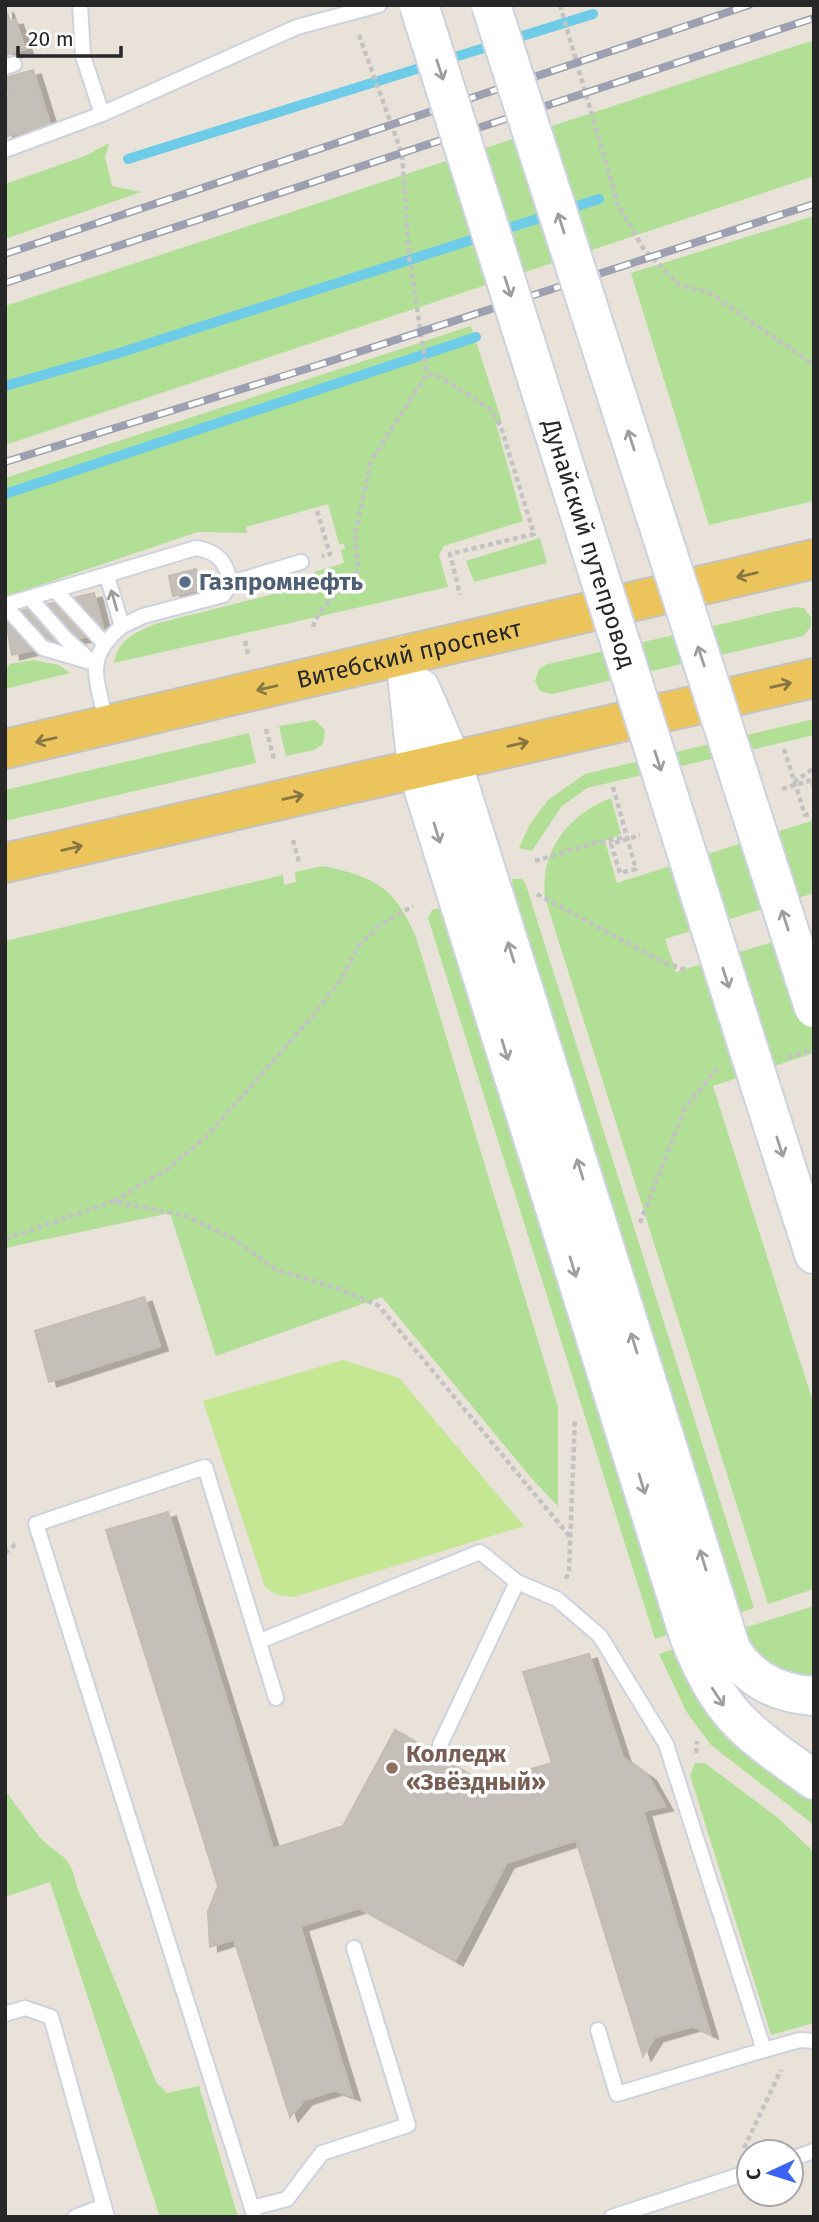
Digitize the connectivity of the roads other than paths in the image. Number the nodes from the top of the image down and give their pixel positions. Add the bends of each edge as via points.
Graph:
1 (80, 5) edge
2 (379, 5) edge
3 (419, 5) edge
4 (491, 5) edge
5 (102, 114) junction
6 (5, 150) edge
7 (814, 559) edge
8 (301, 562) road end
9 (107, 576) junction
10 (231, 583) junction
11 (56, 591) junction
12 (30, 598) junction
13 (5, 606) edge
14 (122, 626) junction
15 (103, 642) junction
16 (405, 655) junction
17 (94, 663) junction
18 (814, 678) edge
19 (107, 726) junction
20 (5, 749) edge
21 (434, 764) junction
22 (5, 863) edge
23 (814, 1008) edge
24 (814, 1254) edge
25 (517, 1583) junction
26 (260, 1641) junction
27 (814, 1696) edge
28 (276, 1698) dead end
29 (440, 1745) dead end
30 (814, 1780) edge
31 (354, 1948) dead end
32 (5, 2014) edge
33 (598, 2030) dead end
34 (814, 2041) edge
35 (764, 2050) junction
36 (735, 2177) edge
37 (105, 2211) edge
38 (253, 2212) edge
39 (75, 2217) edge
40 (612, 2217) edge

1 - 5 lane via 83,56
2 - 5 lane via 298,27
3 -> 24 main road, Дунайский путепровод, bridge
23 -> 4 main road, bridge
5 - 6 lane
7 -> 16 main road, Витебский проспект
8 - 10 lane
9 - 10 lane via 196,548 217,554 225,562
9 - 11 lane
14 -> 9 lane
10 - 14 lane via 223,595 142,616
11 - 12 lane
11 - 15 lane
12 - 13 lane
12 - 17 lane
13 - 17 lane via 43,648
14 - 15 lane
15 - 17 lane
16 -> 19 main road, Витебский проспект
16 - 21 main road
17 - 19 lane
21 -> 18 main road
19 -> 20 main road, Витебский проспект
22 -> 21 main road
27 -> 21 main road via 780,1691 761,1681 731,1649
21 -> 30 main road via 698,1660 734,1719
25 - 26 lane via 480,1552
25 - 29 lane
25 - 35 lane via 558,1599 600,1636 666,1744
26 - 28 lane
26 - 38 lane via 205,1467 36,1524
31 - 38 lane via 408,2125 322,2153 287,2199
32 - 37 lane via 25,2008 51,2017
33 - 35 lane via 618,2095
34 - 35 lane
36 - 40 lane
37 - 39 lane

